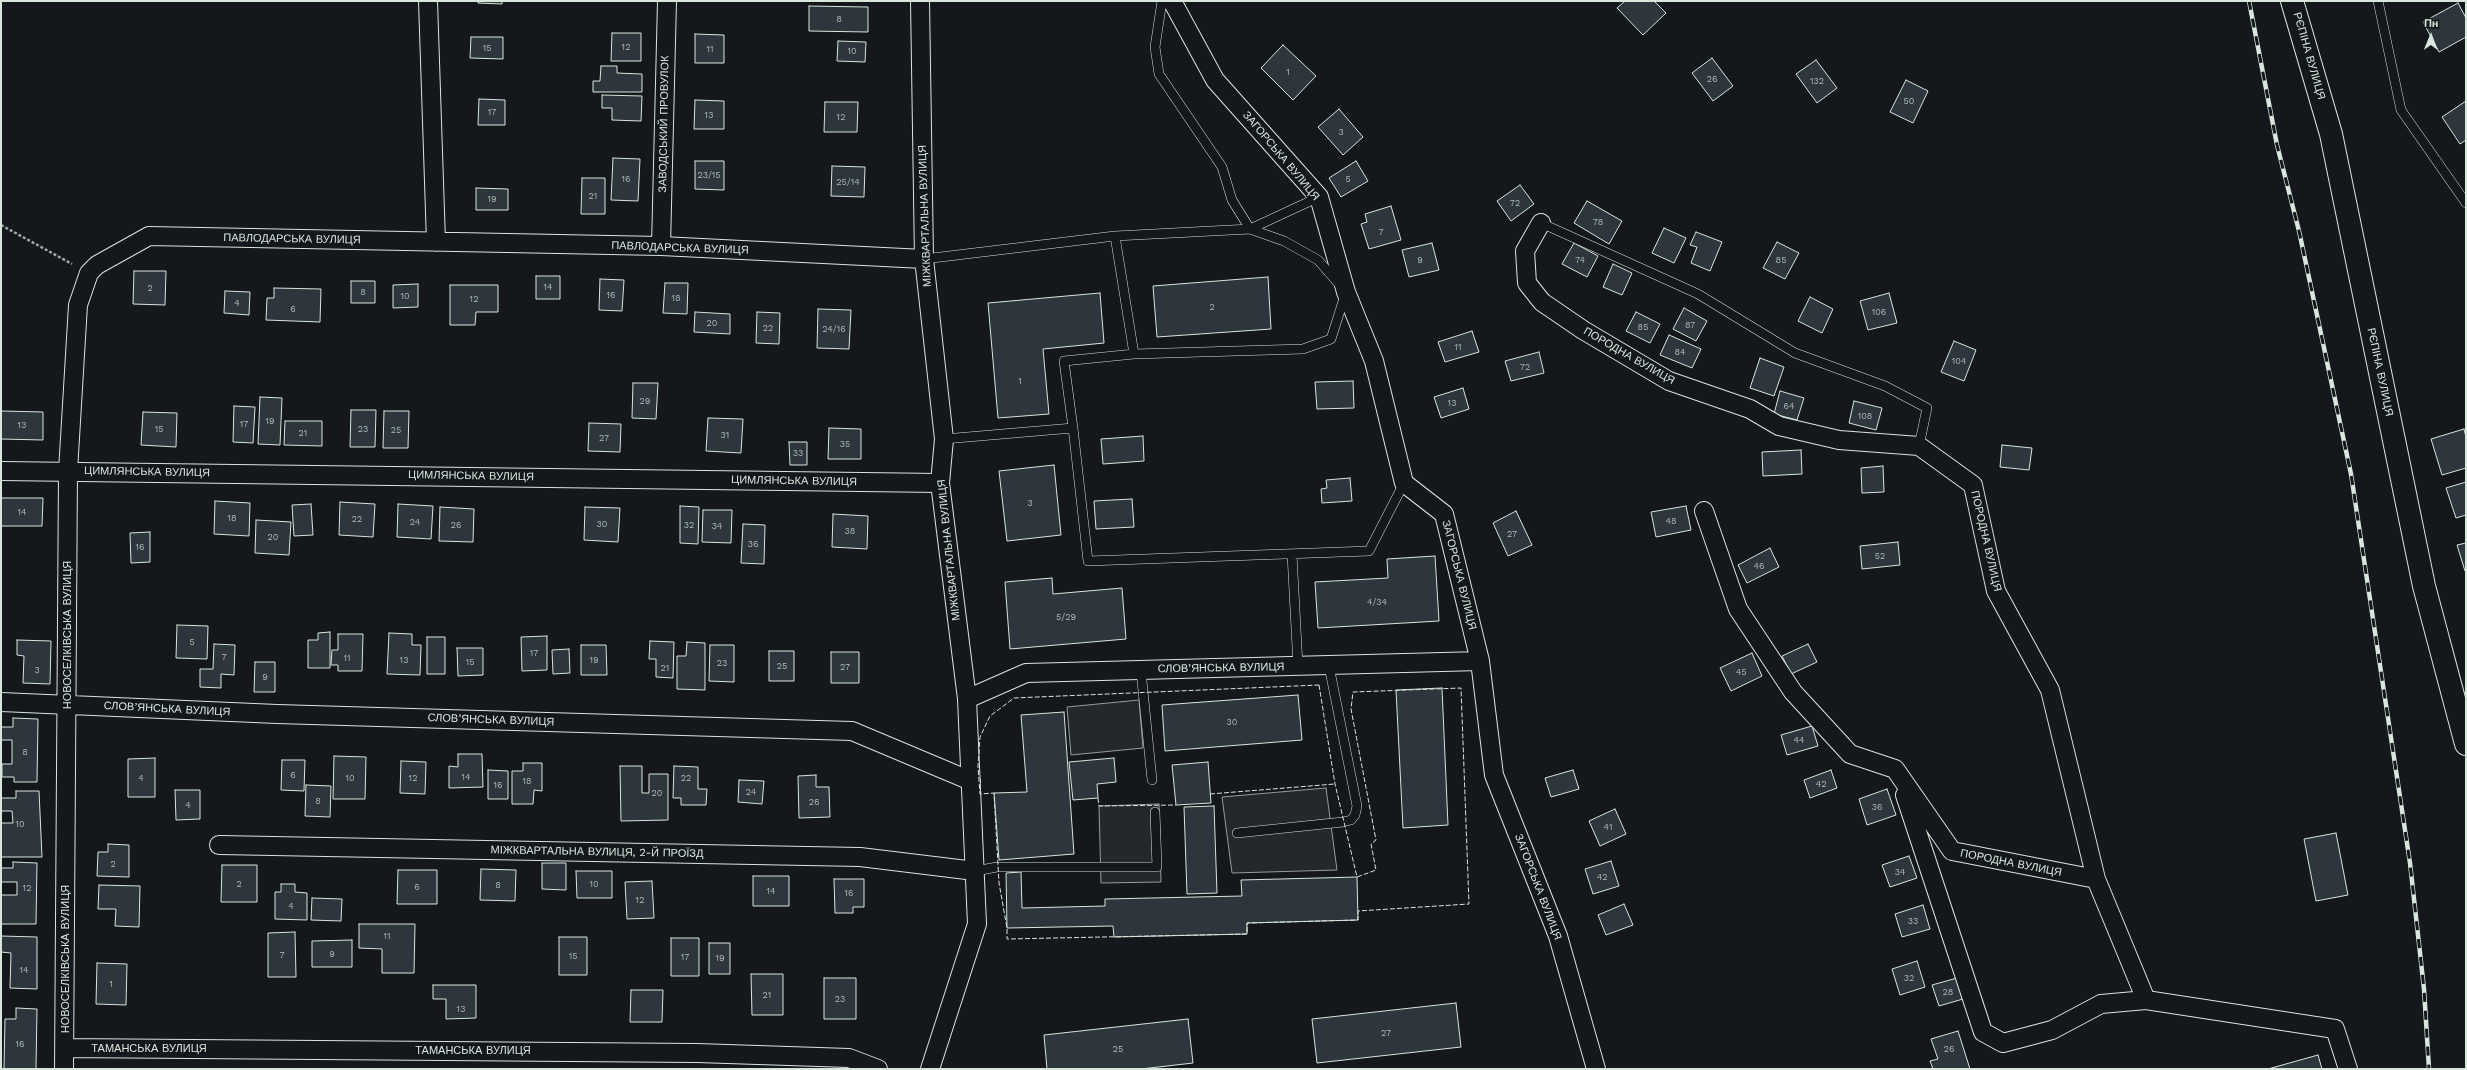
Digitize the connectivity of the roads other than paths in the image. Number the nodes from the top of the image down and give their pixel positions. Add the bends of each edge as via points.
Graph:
1 (428, 1) edge
2 (667, 1) edge
3 (920, 1) edge
4 (1162, 1) edge
5 (1172, 1) edge
6 (2294, 1) edge
7 (2378, 1) edge
8 (1319, 197) junction
9 (2466, 203) edge
10 (1541, 223) joint
11 (1250, 229) junction
12 (1115, 236) junction
13 (436, 242) junction
14 (661, 246) junction
15 (924, 259) junction
16 (89, 273) joint
17 (1346, 292) junction
18 (1134, 354) junction
19 (1073, 428) junction
20 (944, 439) junction
21 (1919, 446) junction
22 (68, 470) junction
23 (1, 471) edge
24 (940, 483) junction
25 (1404, 483) junction
26 (1704, 511) dead end
27 (1292, 554) junction
28 (1480, 661) junction
29 (1298, 666) junction
30 (1328, 666) junction
31 (1141, 670) junction
32 (967, 699) junction
33 (1, 702) edge
34 (68, 704) junction
35 (2466, 744) edge
36 (1895, 769) junction
37 (1152, 780) dead end
38 (971, 781) junction
39 (1155, 812) dead end
40 (1236, 833) dead end
41 (219, 845) dead end
42 (975, 871) junction
43 (2096, 879) junction
44 (2146, 1000) junction
45 (65, 1048) junction
46 (64, 1069) edge
47 (878, 1069) edge
48 (930, 1069) edge
49 (1596, 1069) edge
50 (2348, 1069) edge

1 - 13 street
2 - 14 street, ЗАВОДСЬКИЙ ПРОВУЛОК
3 - 15 street, МІЖКВАРТАЛЬНА ВУЛИЦЯ
4 - 11 lane via 1155,47 1159,74 1222,167 1232,200
5 - 8 street, ЗАГОРСЬКА ВУЛИЦЯ via 1215,80
6 - 35 street, РЄПІНА ВУЛИЦЯ via 2331,134 2424,586
7 - 9 lane via 2401,110
8 - 11 lane
8 - 17 street, ЗАГОРСЬКА ВУЛИЦЯ
10 - 21 lane via 1698,294 1795,353 1885,386 1927,408
10 - 21 street, ПОРОДНА ВУЛИЦЯ via 1524,251 1527,283 1542,302 1583,330 1662,377 1750,409 1779,426 1839,440
11 - 12 lane
11 - 17 lane via 1284,242 1318,260
12 - 15 lane
12 - 18 lane
13 - 14 street, ПАВЛОДАРСЬКА ВУЛИЦЯ
13 - 16 street, ПАВЛОДАРСЬКА ВУЛИЦЯ via 149,236 97,265
14 - 15 street, ПАВЛОДАРСЬКА ВУЛИЦЯ
15 - 20 street, МІЖКВАРТАЛЬНА ВУЛИЦЯ
16 - 22 street, НОВОСЕЛКІВСЬКА ВУЛИЦЯ via 78,305
17 - 18 lane via 1331,339 1303,349
17 - 25 street, ЗАГОРСЬКА ВУЛИЦЯ via 1374,361
18 - 19 lane via 1064,361
19 - 20 lane
19 - 27 lane via 1088,561
20 - 24 street, МІЖКВАРТАЛЬНА ВУЛИЦЯ
21 - 43 street, ПОРОДНА ВУЛИЦЯ via 1973,485 1996,591 2050,690
22 - 23 street, ЦИМЛЯНСЬКА ВУЛИЦЯ
22 - 24 street, ЦИМЛЯНСЬКА ВУЛИЦЯ
22 - 34 street, НОВОСЕЛКІВСЬКА ВУЛИЦЯ
24 - 32 street, МІЖКВАРТАЛЬНА ВУЛИЦЯ
25 - 27 lane via 1370,551
25 - 28 street, ЗАГОРСЬКА ВУЛИЦЯ via 1444,514
26 - 36 street via 1738,609 1793,692 1850,754
27 - 29 lane
28 - 30 street, СЛОВ’ЯНСЬКА ВУЛИЦЯ
28 - 49 street, ЗАГОРСЬКА ВУЛИЦЯ via 1494,775 1558,936
29 - 30 street, СЛОВ’ЯНСЬКА ВУЛИЦЯ
29 - 31 street, СЛОВ’ЯНСЬКА ВУЛИЦЯ
30 - 40 lane via 1357,806 1356,815 1351,820 1343,822
31 - 32 street, СЛОВ’ЯНСЬКА ВУЛИЦЯ via 1026,673
31 - 37 lane
32 - 38 street, МІЖКВАРТАЛЬНА ВУЛИЦЯ
33 - 34 street, СЛОВ’ЯНСЬКА ВУЛИЦЯ
34 - 38 street, СЛОВ’ЯНСЬКА ВУЛИЦЯ via 285,714 852,731
34 - 45 street, НОВОСЕЛКІВСЬКА ВУЛИЦЯ
36 - 43 street, ПОРОДНА ВУЛИЦЯ via 1952,851
36 - 44 street via 1911,810 1983,1032 2003,1043 2052,1030 2101,1004
38 - 42 street, МІЖКВАРТАЛЬНА ВУЛИЦЯ
39 - 42 lane via 1157,867 998,867
41 - 42 street, МІЖКВАРТАЛЬНА ВУЛИЦЯ, 2-Й ПРОЇЗД via 860,857
42 - 48 street, МІЖКВАРТАЛЬНА ВУЛИЦЯ via 978,924
43 - 44 street, ПОРОДНА ВУЛИЦЯ
44 - 50 street via 2335,1029
45 - 46 street, НОВОСЕЛКІВСЬКА ВУЛИЦЯ
45 - 47 street, ТАМАНСЬКА ВУЛИЦЯ via 690,1053 849,1058

